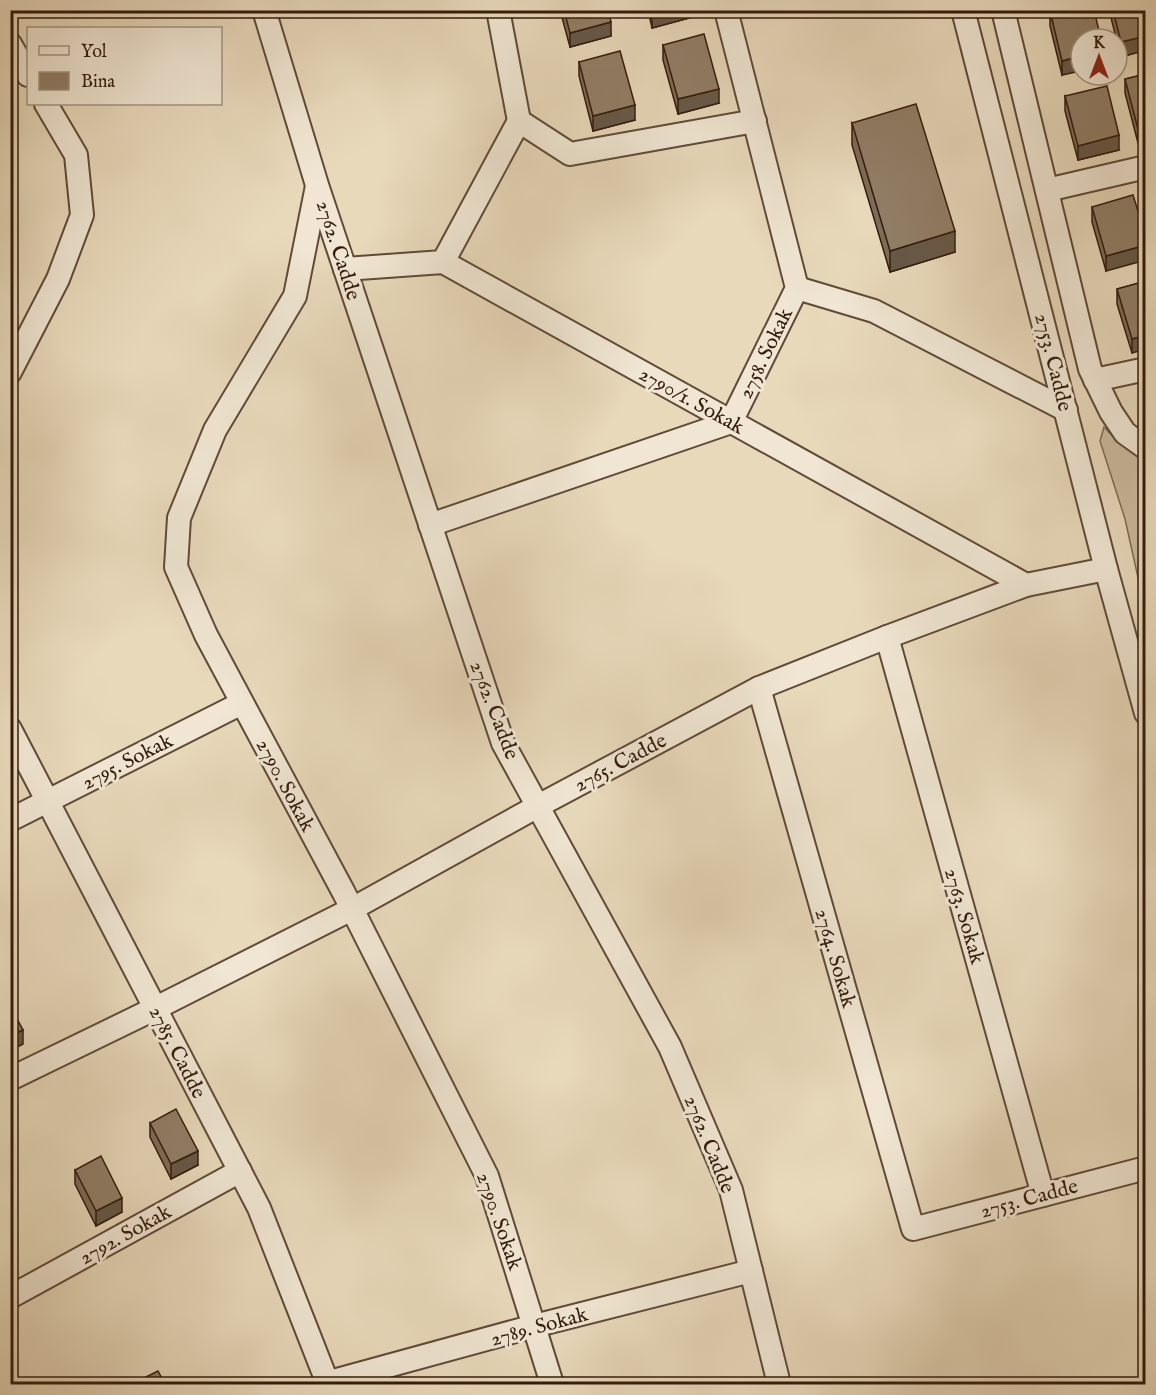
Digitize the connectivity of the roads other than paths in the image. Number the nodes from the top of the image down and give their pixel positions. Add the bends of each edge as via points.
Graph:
1 (264, 10) edge
2 (498, 10) edge
3 (726, 10) edge
4 (963, 10) edge
5 (1003, 10) edge
6 (10, 44) edge
7 (27, 73) edge
8 (47, 105) edge
9 (519, 121) junction
10 (755, 121) junction
11 (1146, 167) edge
12 (317, 185) junction
13 (1047, 190) junction
14 (443, 262) junction
15 (345, 269) junction
16 (797, 288) junction
17 (1146, 369) edge
18 (10, 372) edge
19 (1095, 380) junction
20 (1066, 410) junction
21 (731, 422) junction
22 (1146, 448) edge
23 (430, 525) junction
24 (1106, 569) junction
25 (1026, 585) junction
26 (887, 637) junction
27 (759, 688) junction
28 (242, 703) junction
29 (1146, 713) edge
30 (10, 729) edge
31 (48, 801) junction
32 (538, 806) junction
33 (10, 820) edge
34 (352, 909) junction
35 (156, 1008) junction
36 (10, 1079) edge
37 (1146, 1168) edge
38 (240, 1171) junction
39 (1043, 1195) junction
40 (913, 1229) joint
41 (751, 1271) junction
42 (10, 1297) edge
43 (534, 1326) junction
44 (325, 1384) edge
45 (552, 1384) edge
46 (779, 1384) edge

1 - 12 street, 2762. Cadde
2 - 9 street
3 - 10 street, 2758. Sokak
4 - 20 street, 2753. Cadde
5 - 13 street
6 - 7 street
8 - 18 street via 76,155 82,215 58,279
9 - 10 street via 570,154
9 - 14 street
10 - 16 street, 2758. Sokak
11 - 13 street
12 - 15 street, 2762. Cadde
12 - 28 street, 2790. Sokak via 295,296 215,430 179,518 176,567
13 - 19 street
14 - 15 street
14 - 21 street, 2790/1. Sokak
15 - 23 street, 2762. Cadde
16 - 20 street via 874,311
16 - 21 street, 2758. Sokak
17 - 19 street
19 - 22 street via 1125,432
20 - 24 street, 2753. Cadde
21 - 23 street, 2758. Sokak
21 - 25 street, 2790/1. Sokak
23 - 32 street, 2762. Cadde via 503,743
24 - 25 street, 2765. Cadde
24 - 29 street, 2753. Cadde
25 - 26 street, 2765. Cadde
26 - 27 street, 2765. Cadde
26 - 39 street, 2763. Sokak
27 - 32 street, 2765. Cadde
27 - 40 street, 2764. Sokak
28 - 31 street, 2795. Sokak
28 - 34 street, 2790. Sokak
30 - 31 street, 2785. Cadde
31 - 33 street, 2795. Sokak
31 - 35 street, 2785. Cadde
32 - 34 street, 2765. Cadde
32 - 41 street, 2762. Cadde via 670,1047 731,1190
34 - 35 street, 2765. Cadde
34 - 43 street, 2790. Sokak via 487,1176
35 - 36 street, 2765. Cadde
35 - 38 street, 2785. Cadde
37 - 39 street, 2753. Cadde
38 - 42 street, 2792. Sokak
38 - 44 street, 2785. Cadde via 259,1208
39 - 40 street, 2753. Cadde
41 - 43 street, 2789. Sokak
41 - 46 street, 2762. Cadde
43 - 44 street, 2789. Sokak
43 - 45 street, 2790. Sokak

